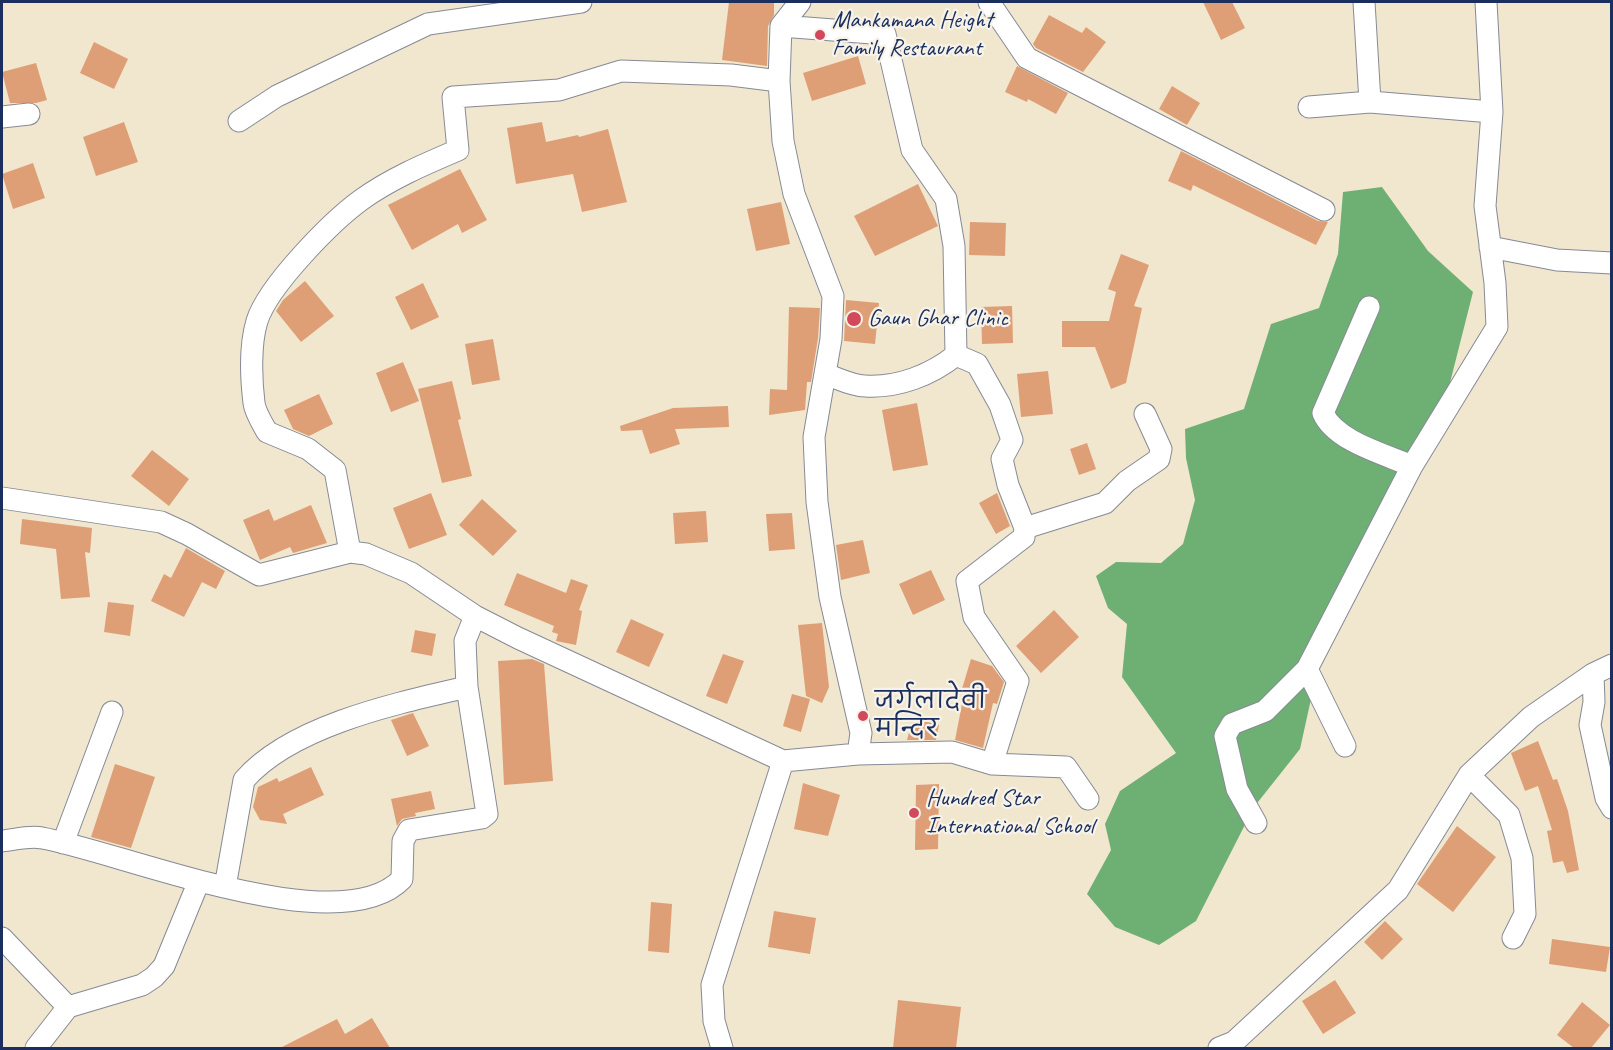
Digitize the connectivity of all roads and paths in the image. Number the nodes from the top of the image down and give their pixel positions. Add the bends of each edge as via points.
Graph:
1 (581, 2) edge
2 (800, 2) edge
3 (989, 2) edge
4 (1364, 2) edge
5 (1486, 2) edge
6 (781, 26) junction
7 (779, 81) junction
8 (1370, 102) junction
9 (1308, 107) dead end
10 (1492, 112) junction
11 (29, 114) dead end
12 (2, 117) edge
13 (239, 121) dead end
14 (1324, 210) dead end
15 (1490, 247) junction
16 (1611, 263) edge
17 (1369, 307) dead end
18 (956, 355) junction
19 (825, 374) junction
20 (1145, 414) dead end
21 (1412, 466) junction
22 (2, 498) edge
23 (1025, 528) junction
24 (350, 552) junction
25 (475, 616) junction
26 (1307, 669) junction
27 (1602, 670) edge
28 (467, 687) junction
29 (112, 712) dead end
30 (1345, 746) dead end
31 (858, 754) junction
32 (783, 761) junction
33 (992, 764) junction
34 (1469, 774) junction
35 (1088, 799) dead end
36 (1611, 808) edge
37 (1256, 823) dead end
38 (2, 841) edge
39 (63, 843) junction
40 (199, 881) junction
41 (225, 886) junction
42 (2, 938) edge
43 (1513, 938) dead end
44 (68, 1007) junction
45 (36, 1048) edge
46 (722, 1048) edge
47 (1219, 1048) edge

1 - 13 street via 428,24 278,96
2 - 6 street
3 - 14 street via 1027,58
4 - 8 street
5 - 10 street
6 - 7 street
6 - 18 street via 885,34 912,150 946,199 954,246
7 - 19 street via 783,141 794,194 833,296
7 - 24 street via 621,71 559,90 453,97 458,150 407,172 361,200 320,236 268,299 257,321 254,405 267,432 308,449 335,470
8 - 9 street
8 - 10 street
10 - 15 street via 1485,206
11 - 12 street
15 - 16 street via 1557,260
15 - 21 street via 1497,327
17 - 21 street via 1323,413 1328,425 1340,434
18 - 19 street via 940,368 902,383 863,387
18 - 23 street via 977,364 1000,405 1012,440 1002,459
19 - 31 street via 814,437 817,502 830,597 861,733
20 - 23 street via 1161,449 1159,459 1127,481 1105,503
21 - 26 street
22 - 24 street via 161,522 260,575
23 - 33 street via 1024,537 967,581 974,617 1018,681
24 - 25 street via 366,554 411,573
25 - 28 street via 465,640
25 - 32 street
26 - 30 street
26 - 37 street via 1265,711 1232,724 1225,736 1237,789
27 - 34 street via 1531,717
27 - 36 street via 1590,725
28 - 41 street via 404,701 312,732 255,768 244,780
28 - 41 street via 487,814 409,830 403,841 402,879 365,898 322,903
29 - 39 street
31 - 32 street
31 - 33 street via 952,752
32 - 46 street via 712,985 714,1022
33 - 35 street via 1066,767
34 - 43 street via 1509,815 1522,858 1525,914
34 - 47 street via 1398,890 1234,1042
38 - 39 street via 40,837
39 - 40 street
40 - 41 street
40 - 44 street via 164,966 154,977 142,985
42 - 44 street
44 - 45 street

